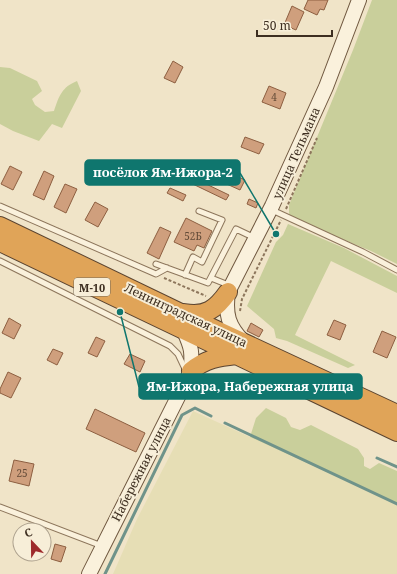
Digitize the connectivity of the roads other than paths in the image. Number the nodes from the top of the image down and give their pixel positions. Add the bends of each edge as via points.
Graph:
1 (359, 0) edge
2 (0, 206) edge
3 (199, 211) dead end
4 (277, 212) junction
5 (0, 226) edge
6 (256, 239) junction
7 (0, 242) edge
8 (0, 261) edge
9 (156, 264) dead end
10 (167, 268) junction
11 (397, 270) edge
12 (185, 275) junction
13 (211, 278) junction
14 (230, 289) junction
15 (180, 312) junction
16 (184, 331) junction
17 (241, 349) junction
18 (190, 373) junction
19 (371, 411) junction
20 (397, 414) edge
21 (397, 432) edge
22 (0, 507) edge
23 (102, 547) junction
24 (89, 574) edge

1 - 4 main road, улица Тельмана
2 - 10 lane via 156,274
3 - 12 lane via 222,220 202,262 193,257
4 - 6 main road, улица Тельмана
4 - 11 lane
5 - 15 highway, Ленинградская улица / М-10
6 - 13 lane via 236,229
6 - 14 main road, улица Тельмана
7 - 16 highway, Ленинградская улица / М-10
8 - 18 lane via 170,346
9 - 10 lane
10 - 12 lane
12 - 13 lane via 208,283
13 - 14 lane
14 - 15 highway via 220,304 208,312 194,315
14 - 17 main road, улица Тельмана via 226,306 228,320
15 - 17 highway, Ленинградская улица / М-10
16 - 17 highway, Ленинградская улица / М-10
16 - 18 main road via 192,354
17 - 18 highway via 206,361
17 - 19 highway, Ленинградская улица / М-10
18 - 23 main road, Набережная улица
19 - 20 highway, М-10
19 - 21 highway, М-10
22 - 23 lane
23 - 24 main road, Набережная улица

